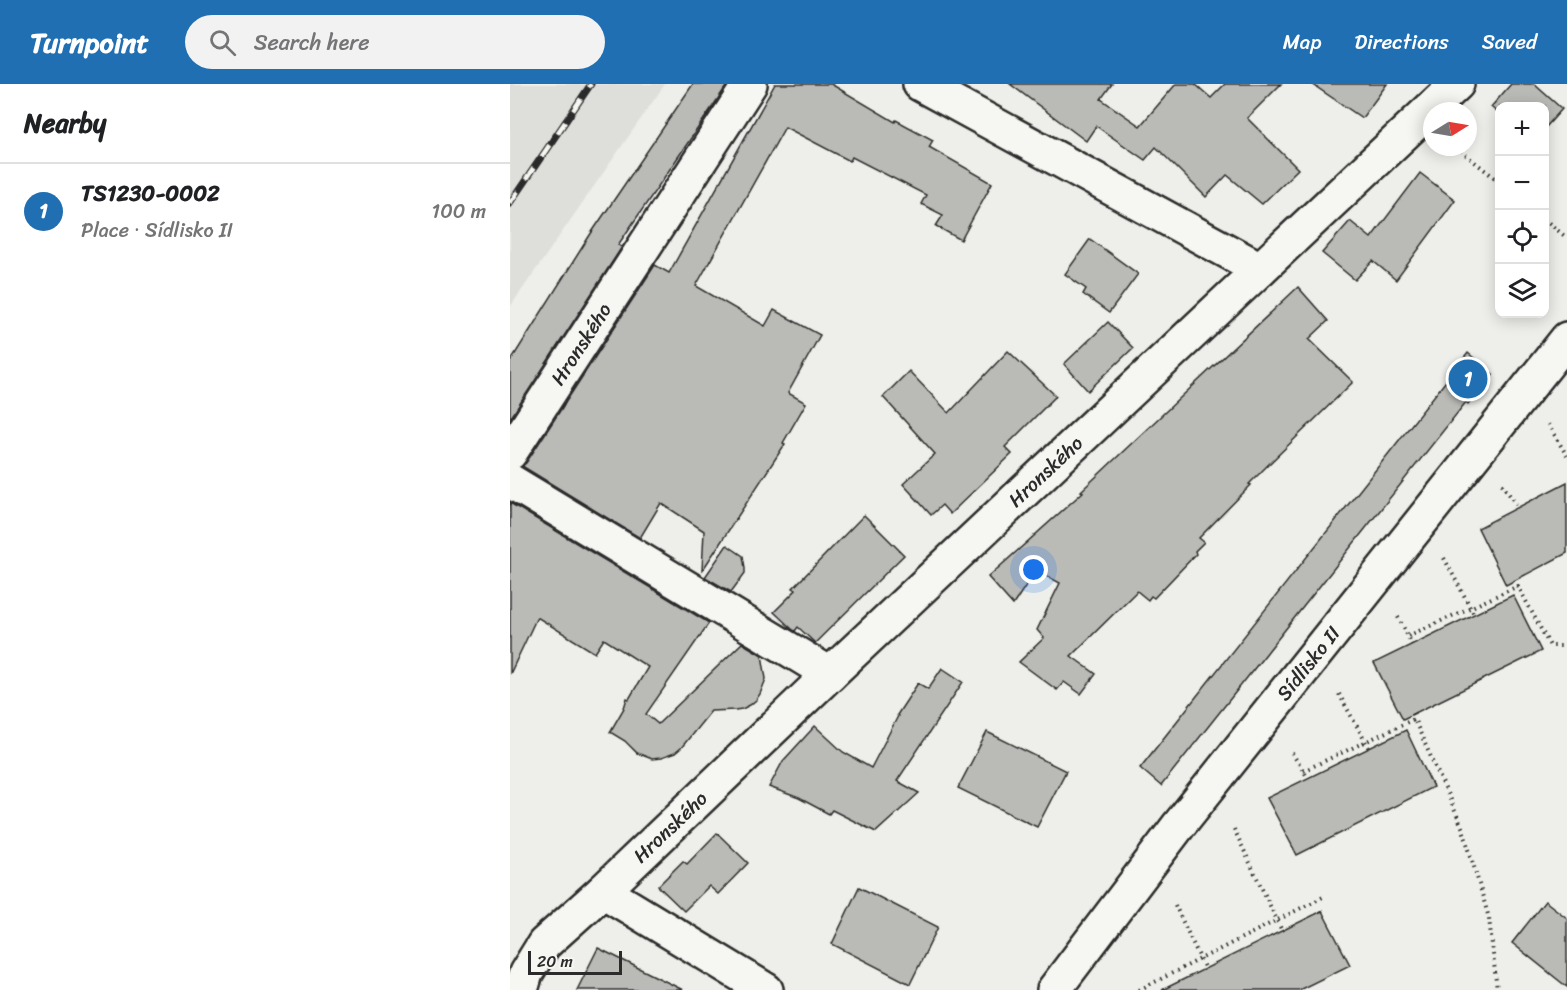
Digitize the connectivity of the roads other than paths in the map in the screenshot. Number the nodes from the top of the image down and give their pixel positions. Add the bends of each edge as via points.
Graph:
1 (750, 84) edge
2 (920, 84) edge
3 (1456, 84) edge
4 (1260, 269) junction
5 (1567, 339) edge
6 (510, 453) edge
7 (510, 482) edge
8 (830, 674) junction
9 (603, 891) junction
10 (521, 990) edge
11 (766, 990) edge
12 (1054, 990) edge

1 - 6 street, Hronského
2 - 4 street
3 - 4 street, Hronského
4 - 8 street, Hronského
5 - 12 street, Sídlisko II via 1179,825
7 - 8 street
8 - 9 street, Hronského
9 - 10 street, Hronského via 544,945
9 - 11 street

